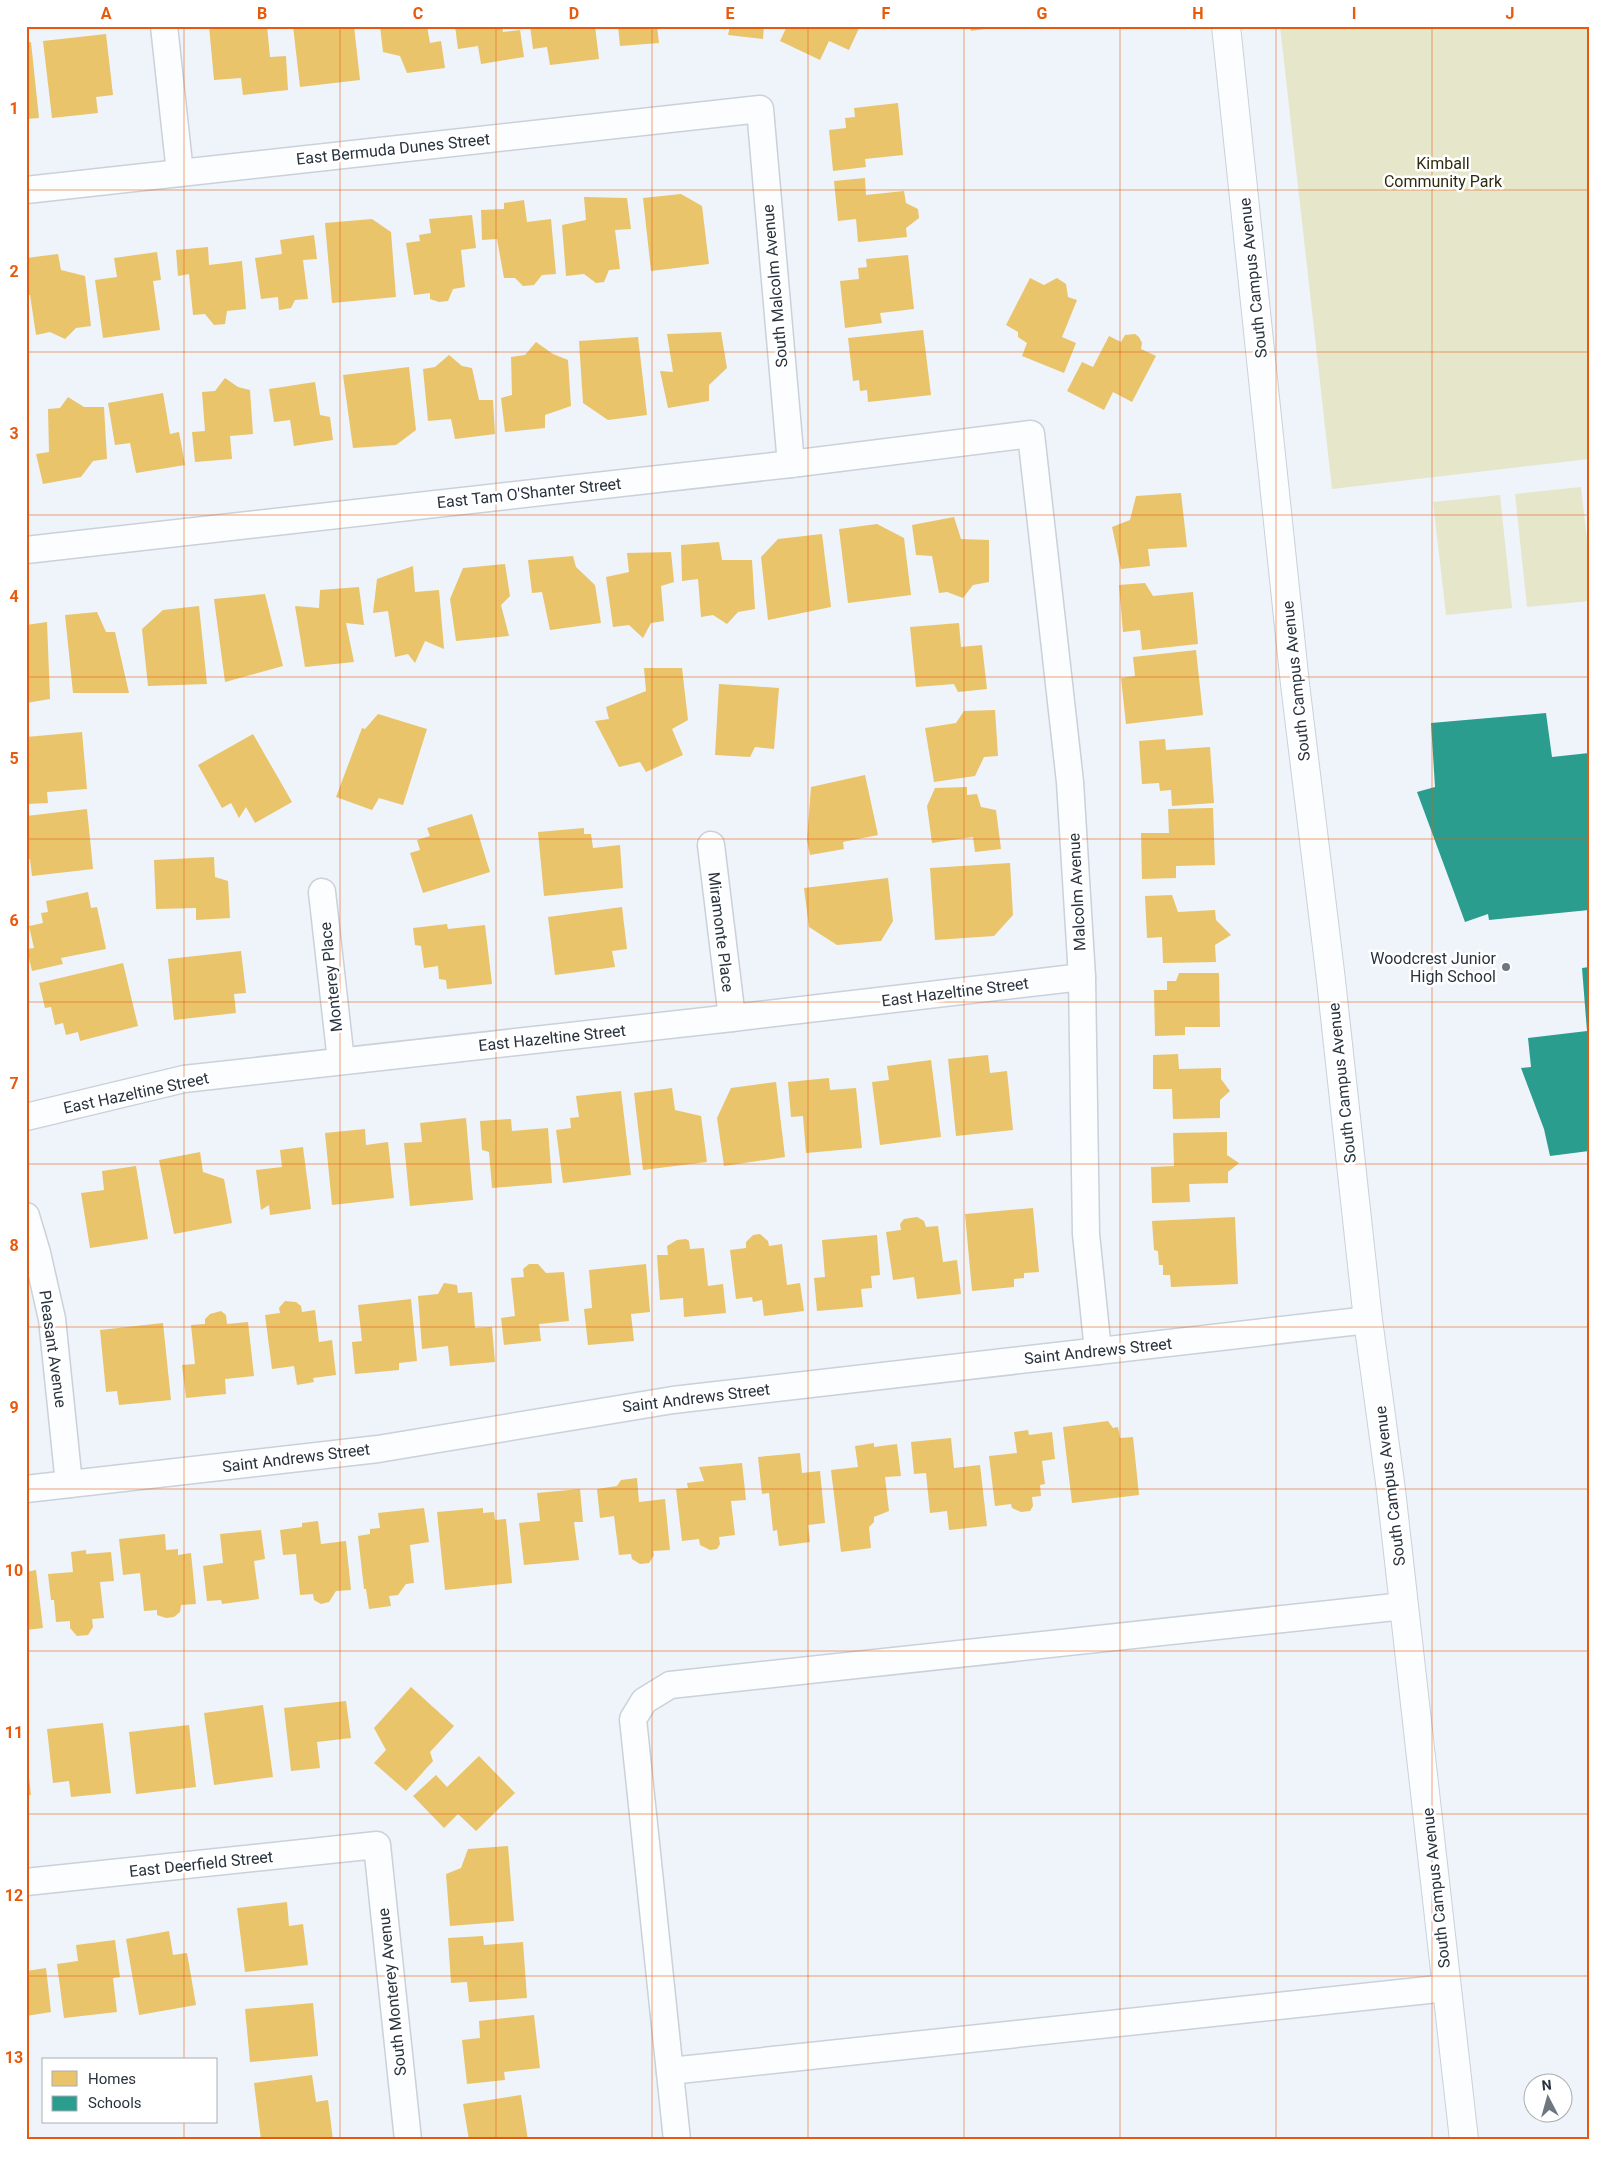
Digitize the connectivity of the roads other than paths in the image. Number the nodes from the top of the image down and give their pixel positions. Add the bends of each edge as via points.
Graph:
1 (164, 26) edge
2 (1226, 26) edge
3 (760, 109) joint
4 (180, 173) junction
5 (26, 190) edge
6 (1031, 434) joint
7 (791, 464) junction
8 (26, 550) edge
9 (710, 845) dead end
10 (322, 892) dead end
11 (1082, 977) junction
12 (732, 1018) junction
13 (341, 1061) junction
14 (26, 1117) edge
15 (26, 1216) edge
16 (1368, 1320) junction
17 (1098, 1352) junction
18 (69, 1484) junction
19 (26, 1489) edge
20 (1404, 1606) junction
21 (377, 1845) joint
22 (26, 1882) edge
23 (1447, 1988) junction
24 (670, 2072) junction
25 (408, 2140) edge
26 (677, 2140) edge
27 (1464, 2140) edge

1 - 4 street
2 - 16 street, South Campus Avenue via 1294,674
3 - 4 street, East Bermuda Dunes Street
3 - 7 street, South Malcolm Avenue
4 - 5 street, East Bermuda Dunes Street
6 - 7 street, East Tam O'Shanter Street
6 - 11 street, Malcolm Avenue via 1070,782
7 - 8 street, East Tam O'Shanter Street
9 - 12 street, Miramonte Place
10 - 13 street, Monterey Place
11 - 12 street, East Hazeltine Street
11 - 17 street, Malcolm Avenue via 1086,1234
12 - 13 street, East Hazeltine Street
13 - 14 street, East Hazeltine Street via 184,1079
15 - 18 street, Pleasant Avenue via 52,1319
16 - 17 street, Saint Andrews Street
16 - 20 street, South Campus Avenue
17 - 18 street, Saint Andrews Street via 673,1400 378,1448
18 - 19 street, Saint Andrews Street
20 - 23 street, South Campus Avenue
20 - 24 street via 670,1685 653,1695 644,1701 633,1719
21 - 22 street, East Deerfield Street
21 - 25 street, South Monterey Avenue
23 - 24 street
23 - 27 street, South Campus Avenue
24 - 26 street

